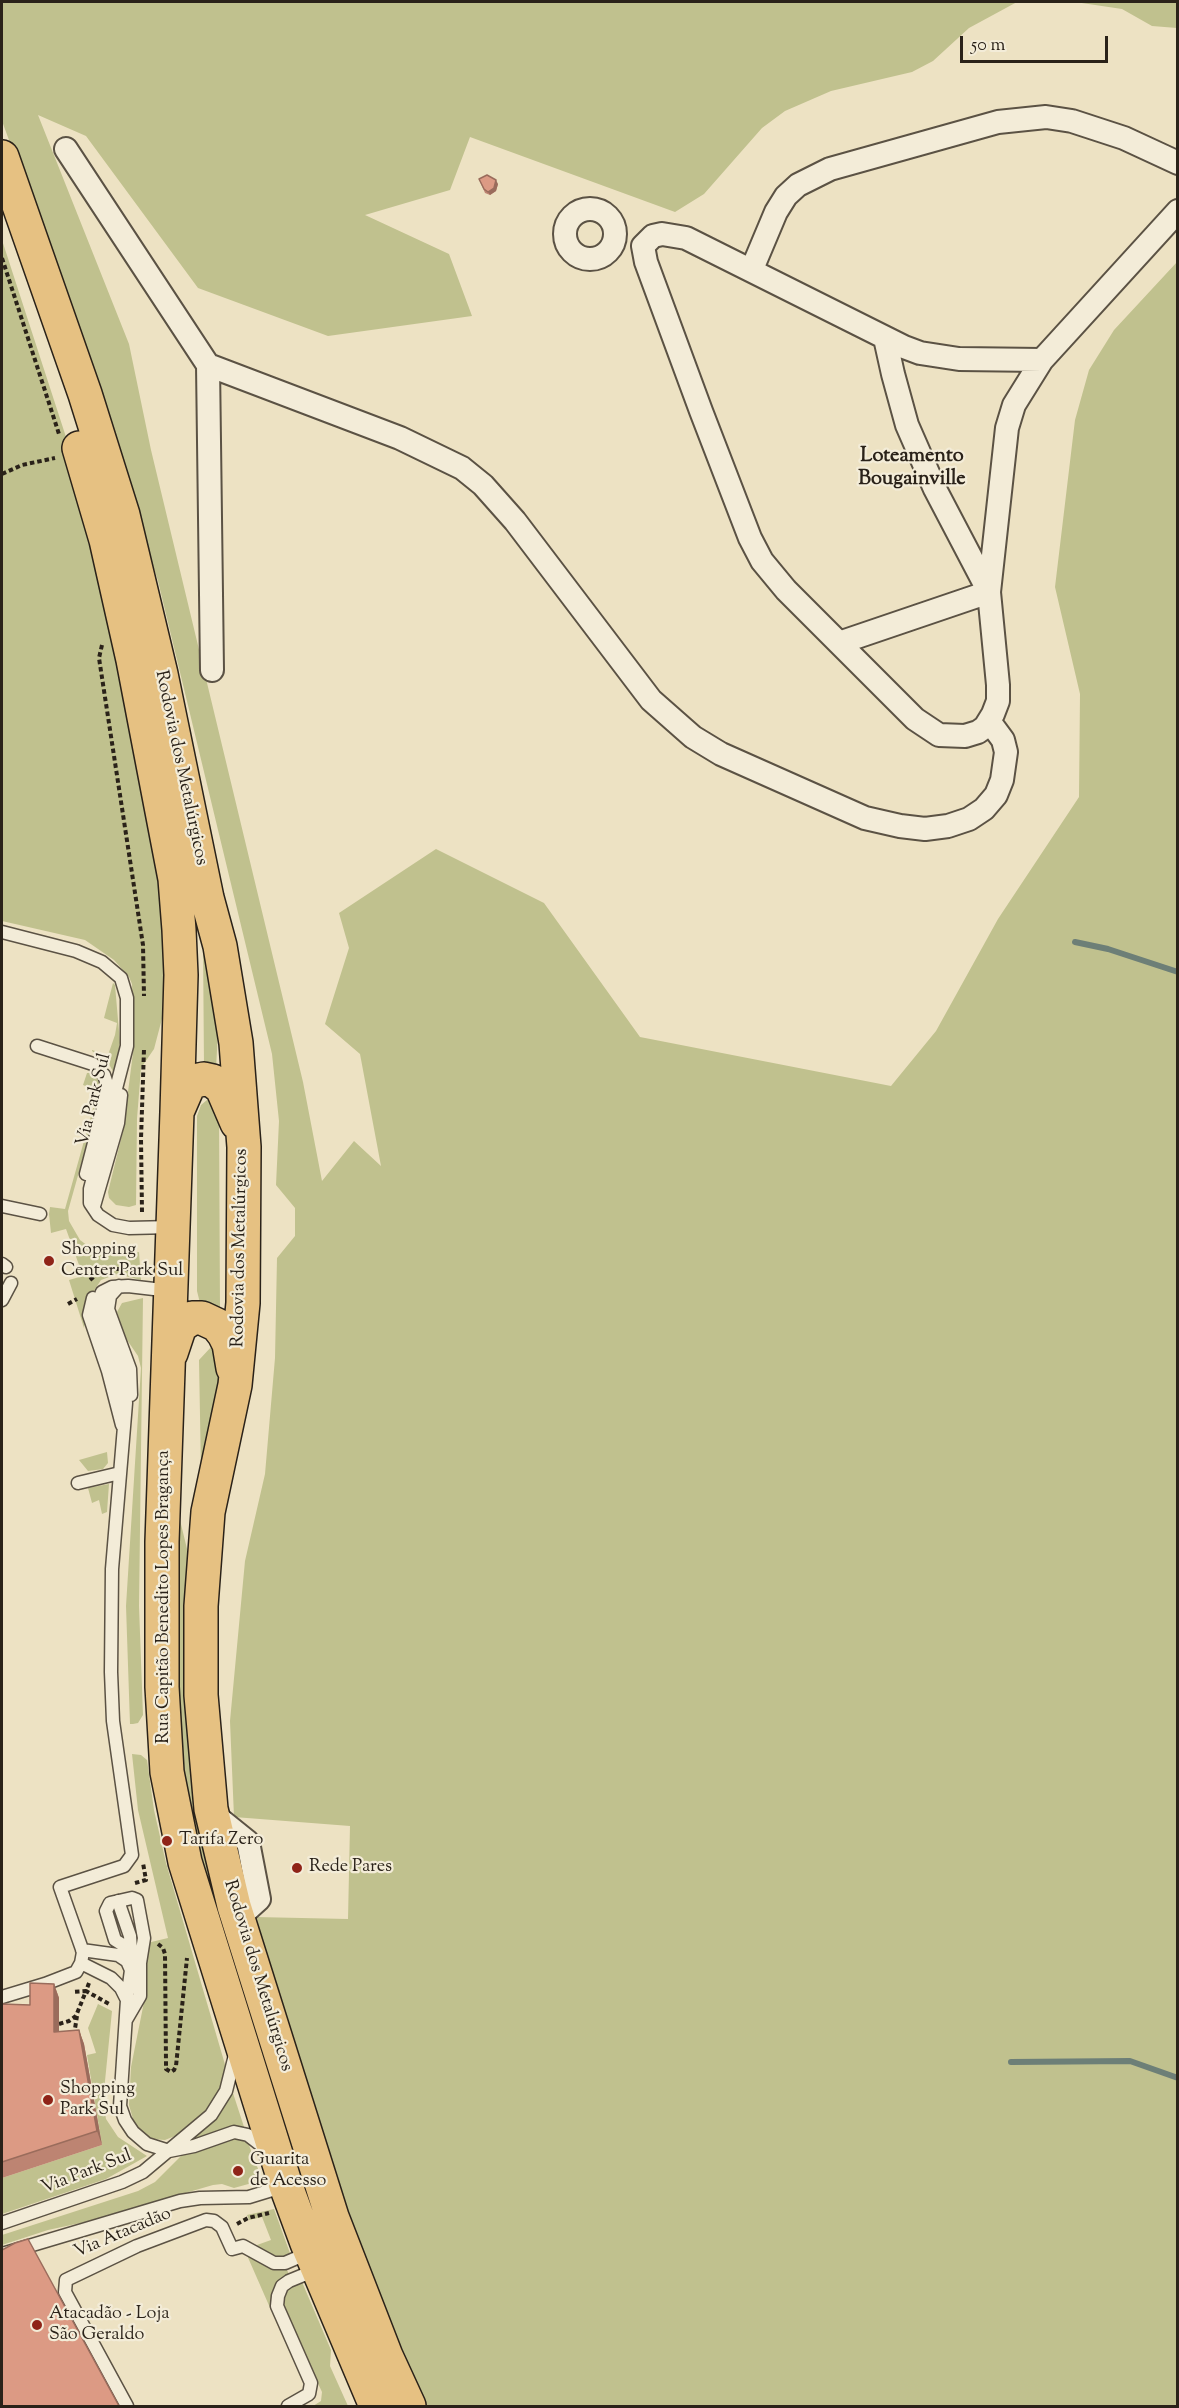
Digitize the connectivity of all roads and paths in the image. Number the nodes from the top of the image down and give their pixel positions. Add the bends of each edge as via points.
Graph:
1 (66, 149) dead end
2 (2, 157) edge
3 (1178, 164) edge
4 (1178, 211) edge
5 (2, 215) edge
6 (614, 241) dead end
7 (643, 246) junction
8 (2, 258) edge
9 (752, 269) junction
10 (885, 338) junction
11 (1042, 360) junction
12 (208, 364) junction
13 (59, 435) dead end
14 (66, 456) dead end
15 (2, 474) edge
16 (989, 592) junction
17 (839, 643) junction
18 (212, 670) dead end
19 (989, 721) junction
20 (2, 932) edge
21 (37, 1046) dead end
22 (123, 1066) junction
23 (109, 1085) junction
24 (177, 1112) junction
25 (110, 1115) junction
26 (244, 1147) junction
27 (2, 1206) edge
28 (92, 1206) junction
29 (40, 1214) dead end
30 (173, 1227) junction
31 (11, 1283) dead end
32 (114, 1287) junction
33 (172, 1291) junction
34 (2, 1300) edge
35 (170, 1362) junction
36 (235, 1384) junction
37 (125, 1429) junction
38 (120, 1473) junction
39 (78, 1483) dead end
40 (143, 1886) dead end
41 (132, 1889) dead end
42 (152, 1946) dead end
43 (82, 1950) junction
44 (188, 1953) dead end
45 (81, 1963) junction
46 (140, 1963) junction
47 (94, 1969) junction
48 (86, 1991) junction
49 (2, 1997) edge
50 (122, 2004) junction
51 (78, 2012) junction
52 (233, 2016) junction
53 (126, 2021) junction
54 (59, 2024) dead end
55 (72, 2045) edge
56 (169, 2151) junction
57 (280, 2186) junction
58 (2, 2223) edge
59 (224, 2230) junction
60 (307, 2243) junction
61 (2, 2254) edge
62 (322, 2279) junction
63 (127, 2406) edge
64 (288, 2406) edge
65 (376, 2406) edge
66 (410, 2406) edge

1 - 12 street
2 - 26 main road, Rodovia dos Metalúrgicos via 86,394 143,592 227,979
3 - 9 street via 1124,138 1072,121 1046,117 998,122 830,169 798,185 776,212
4 - 11 street
5 - 24 main road, Rodovia dos Metalúrgicos via 106,540 156,774 175,879 179,930
6 - 7 street
7 - 9 street via 653,236 673,235
7 - 17 street via 750,538 774,576
8 - 13 path
9 - 10 street
10 - 11 street via 938,357
10 - 16 street via 907,425 934,489
11 - 16 street via 1014,405 1007,428
12 - 18 street
12 - 19 street via 400,438 462,468 515,521 651,700 693,737 722,754 866,818 925,829 969,819 996,795 1006,752 1003,740
14 - 15 path via 22,465
16 - 17 street
16 - 19 street via 998,685 998,701
17 - 19 street via 927,729 939,735 965,736 978,732
20 - 22 lane, Via Park Sul via 64,947 114,971 127,998
21 - 23 lane via 89,1061 101,1070
22 - 25 lane, Via Park Sul
22 - 28 lane via 118,1123
23 - 25 lane
23 - 28 lane via 85,1179
24 - 26 main road via 190,1082 213,1081 228,1098
24 - 30 main road, Rua Capitão Benedito Lopes Bragança
25 - 28 lane, Via Park Sul via 90,1189
26 - 36 main road, Rodovia dos Metalúrgicos via 243,1303
27 - 29 lane
28 - 30 lane via 105,1221 121,1227
30 - 33 main road, Rua Capitão Benedito Lopes Bragança
31 - 34 lane
32 - 33 lane
32 - 37 lane via 108,1309 132,1377
32 - 37 lane via 99,1290 90,1315
33 - 35 main road, Rua Capitão Benedito Lopes Bragança
35 - 36 main road via 180,1326 192,1318 209,1320 229,1344
35 - 52 main road, Rua Capitão Benedito Lopes Bragança via 162,1542 164,1739 185,1862
36 - 66 main road, Rodovia dos Metalúrgicos via 208,1512 201,1606 201,1695 212,1813 238,1918 332,2217
37 - 38 lane
38 - 39 lane
38 - 43 lane via 112,1569 111,1672 113,1721 132,1855 124,1866 60,1887
40 - 41 path
42 - 44 path via 162,1946 165,1954 166,2069 171,2072 176,2066
43 - 45 lane
43 - 50 lane via 109,1952 127,1961 132,1976
45 - 47 lane
45 - 49 lane via 72,1975
46 - 46 lane via 144,1938 139,1903 132,1898 107,1905 106,1915 115,1941 131,1950
46 - 53 lane via 140,1996
47 - 48 path
47 - 50 lane via 116,1983
48 - 50 path
48 - 51 path
50 - 53 lane
51 - 54 path
51 - 55 path
52 - 56 lane via 235,2051 226,2091 211,2115
52 - 57 main road, Rua Capitão Benedito Lopes Bragança
53 - 56 lane via 122,2113 139,2138 154,2148
56 - 57 lane, Via Park Sul via 238,2132 252,2137
56 - 58 lane, Via Park Sul via 143,2172 122,2182
57 - 59 path via 262,2214
57 - 60 main road, Rua Capitão Benedito Lopes Bragança
57 - 61 lane via 249,2197 180,2201
59 - 60 lane, Via Atacadão via 232,2249 243,2246 278,2264 299,2258
59 - 63 lane, Via Atacadão via 214,2222 198,2222 66,2280 64,2292
60 - 62 main road, Rua Capitão Benedito Lopes Bragança
62 - 64 lane via 309,2273 293,2279 282,2286 278,2296 277,2306 311,2384 309,2394
62 - 65 main road, Rua Capitão Benedito Lopes Bragança

